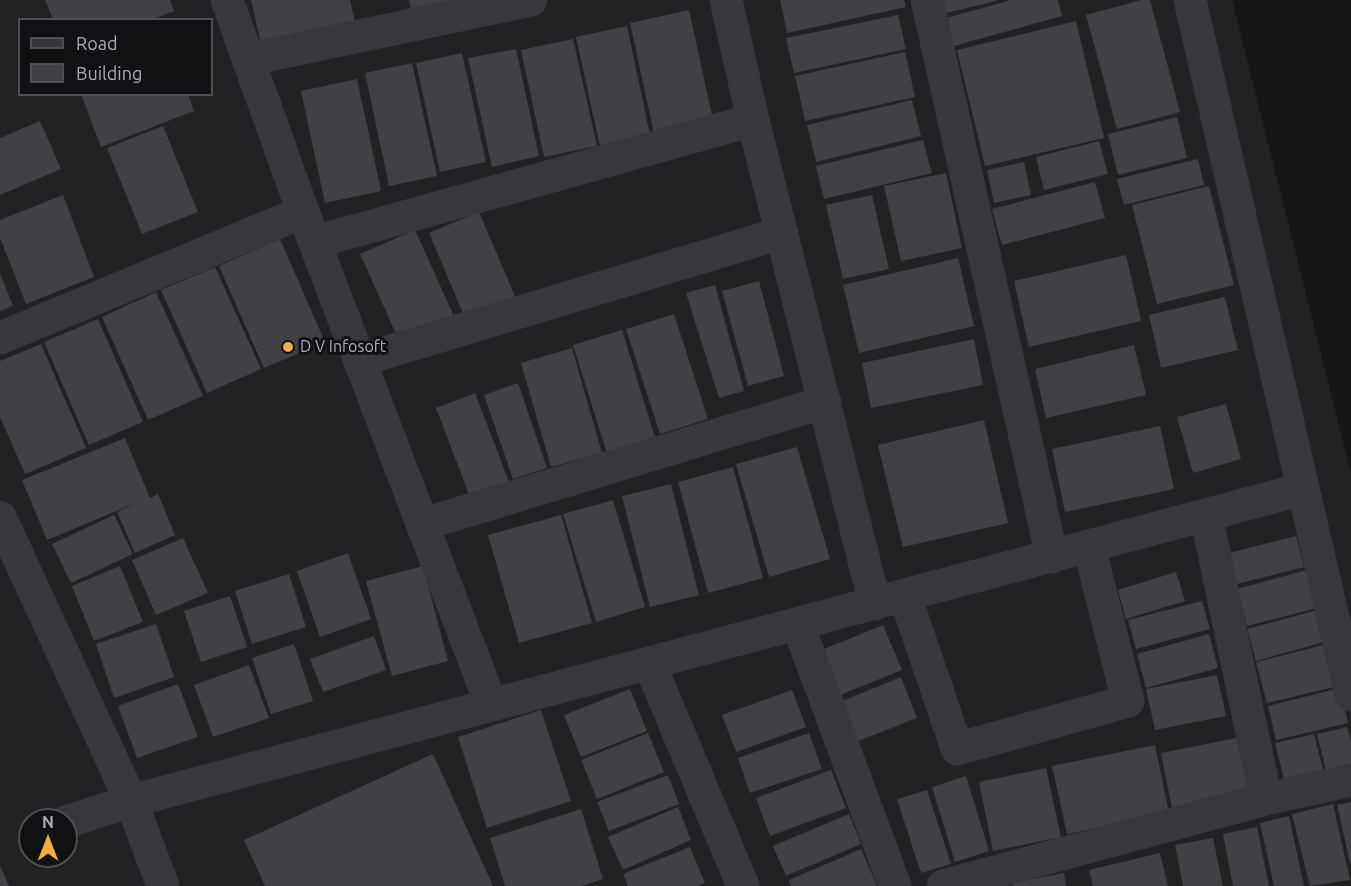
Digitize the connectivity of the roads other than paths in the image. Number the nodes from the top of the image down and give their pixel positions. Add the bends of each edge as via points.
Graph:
1 (227, 0) edge
2 (531, 0) edge
3 (726, 0) edge
4 (927, 0) edge
5 (1190, 0) edge
6 (250, 59) junction
7 (753, 120) junction
8 (303, 212) junction
9 (782, 232) junction
10 (315, 242) junction
11 (0, 338) edge
12 (361, 360) junction
13 (825, 402) junction
14 (1304, 489) junction
15 (1206, 515) junction
16 (0, 517) edge
17 (424, 524) junction
18 (1089, 547) junction
19 (1052, 557) junction
20 (890, 600) junction
21 (798, 625) junction
22 (650, 665) junction
23 (1351, 695) edge
24 (491, 704) junction
25 (1351, 780) edge
26 (1266, 799) junction
27 (130, 801) junction
28 (78, 818) edge
29 (163, 886) edge
30 (743, 886) edge
31 (895, 886) edge
32 (943, 886) edge

1 - 6 street
2 - 6 street
3 - 7 street
4 - 19 street
5 - 14 street
6 - 8 street
7 - 9 street
7 - 10 street
8 - 10 street
8 - 11 street
9 - 12 street
9 - 13 street
10 - 12 street
12 - 17 street
13 - 17 street
13 - 20 street
14 - 15 street
14 - 23 street
15 - 18 street
15 - 26 street
16 - 27 street
17 - 24 street
18 - 19 street
18 - 20 street via 1128,701 957,749
19 - 20 street
20 - 21 street
21 - 22 street
21 - 31 street
22 - 24 street
22 - 30 street
24 - 27 street
25 - 26 street
26 - 32 street
27 - 28 street
27 - 29 street

